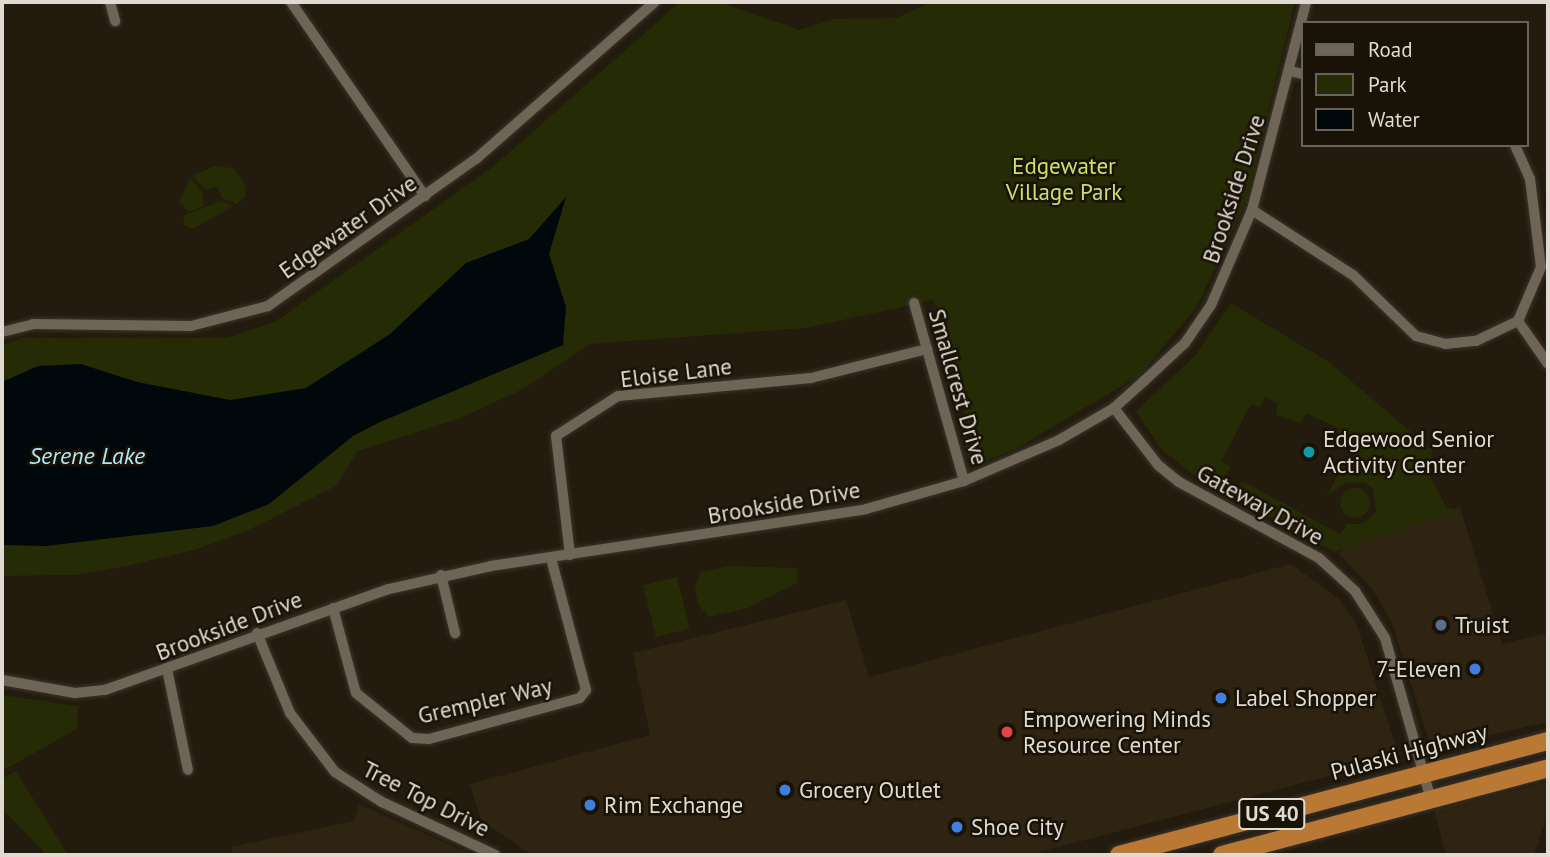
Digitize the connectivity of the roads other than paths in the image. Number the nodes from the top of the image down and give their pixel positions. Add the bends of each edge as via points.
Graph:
1 (110, 2) edge
2 (291, 2) edge
3 (655, 2) edge
4 (1306, 2) edge
5 (115, 21) dead end
6 (1290, 71) junction
7 (1302, 74) edge
8 (1516, 147) edge
9 (425, 196) junction
10 (1252, 210) junction
11 (914, 303) dead end
12 (1518, 321) junction
13 (2, 332) edge
14 (927, 349) junction
15 (1548, 364) edge
16 (1114, 408) junction
17 (964, 481) junction
18 (570, 555) junction
19 (551, 558) junction
20 (441, 575) junction
21 (333, 608) junction
22 (257, 633) junction
23 (455, 633) dead end
24 (167, 669) junction
25 (2, 680) edge
26 (1548, 741) edge
27 (1548, 768) edge
28 (188, 770) dead end
29 (1424, 773) junction
30 (1431, 799) junction
31 (495, 855) edge
32 (1119, 855) edge
33 (1222, 855) edge

1 - 5 street
2 - 9 street
3 - 9 street, Edgewater Drive via 476,159
4 - 6 street, Brookside Drive
6 - 7 street
6 - 10 street, Brookside Drive
8 - 12 street via 1530,179 1542,246 1539,278
9 - 13 street, Edgewater Drive via 317,275 250,313 191,326 33,324
10 - 12 street via 1353,275 1416,336 1445,344 1476,341
10 - 16 street, Brookside Drive via 1231,266 1191,334
11 - 14 street, Smallcrest Drive
12 - 15 street
14 - 17 street, Smallcrest Drive
14 - 18 street, Eloise Lane via 811,378 618,396 556,436
16 - 17 street, Brookside Drive via 1059,440
16 - 29 street, Gateway Drive via 1158,465 1180,482 1319,558 1354,591 1385,638
17 - 18 street, Brookside Drive via 866,509
18 - 19 street, Brookside Drive
19 - 20 street, Brookside Drive
19 - 21 street, Grempler Way via 586,690 580,698 420,741 356,693
20 - 21 street, Brookside Drive
20 - 23 street
21 - 22 street, Brookside Drive
22 - 24 street, Brookside Drive
22 - 31 street, Tree Top Drive via 290,713 335,772 382,802
24 - 25 street, Brookside Drive via 105,690 75,693
24 - 28 street
26 - 29 highway, Pulaski Highway / US 40
27 - 30 highway, US 40
29 - 30 street, Gateway Drive
29 - 32 highway, Pulaski Highway / US 40
30 - 33 highway, US 40

